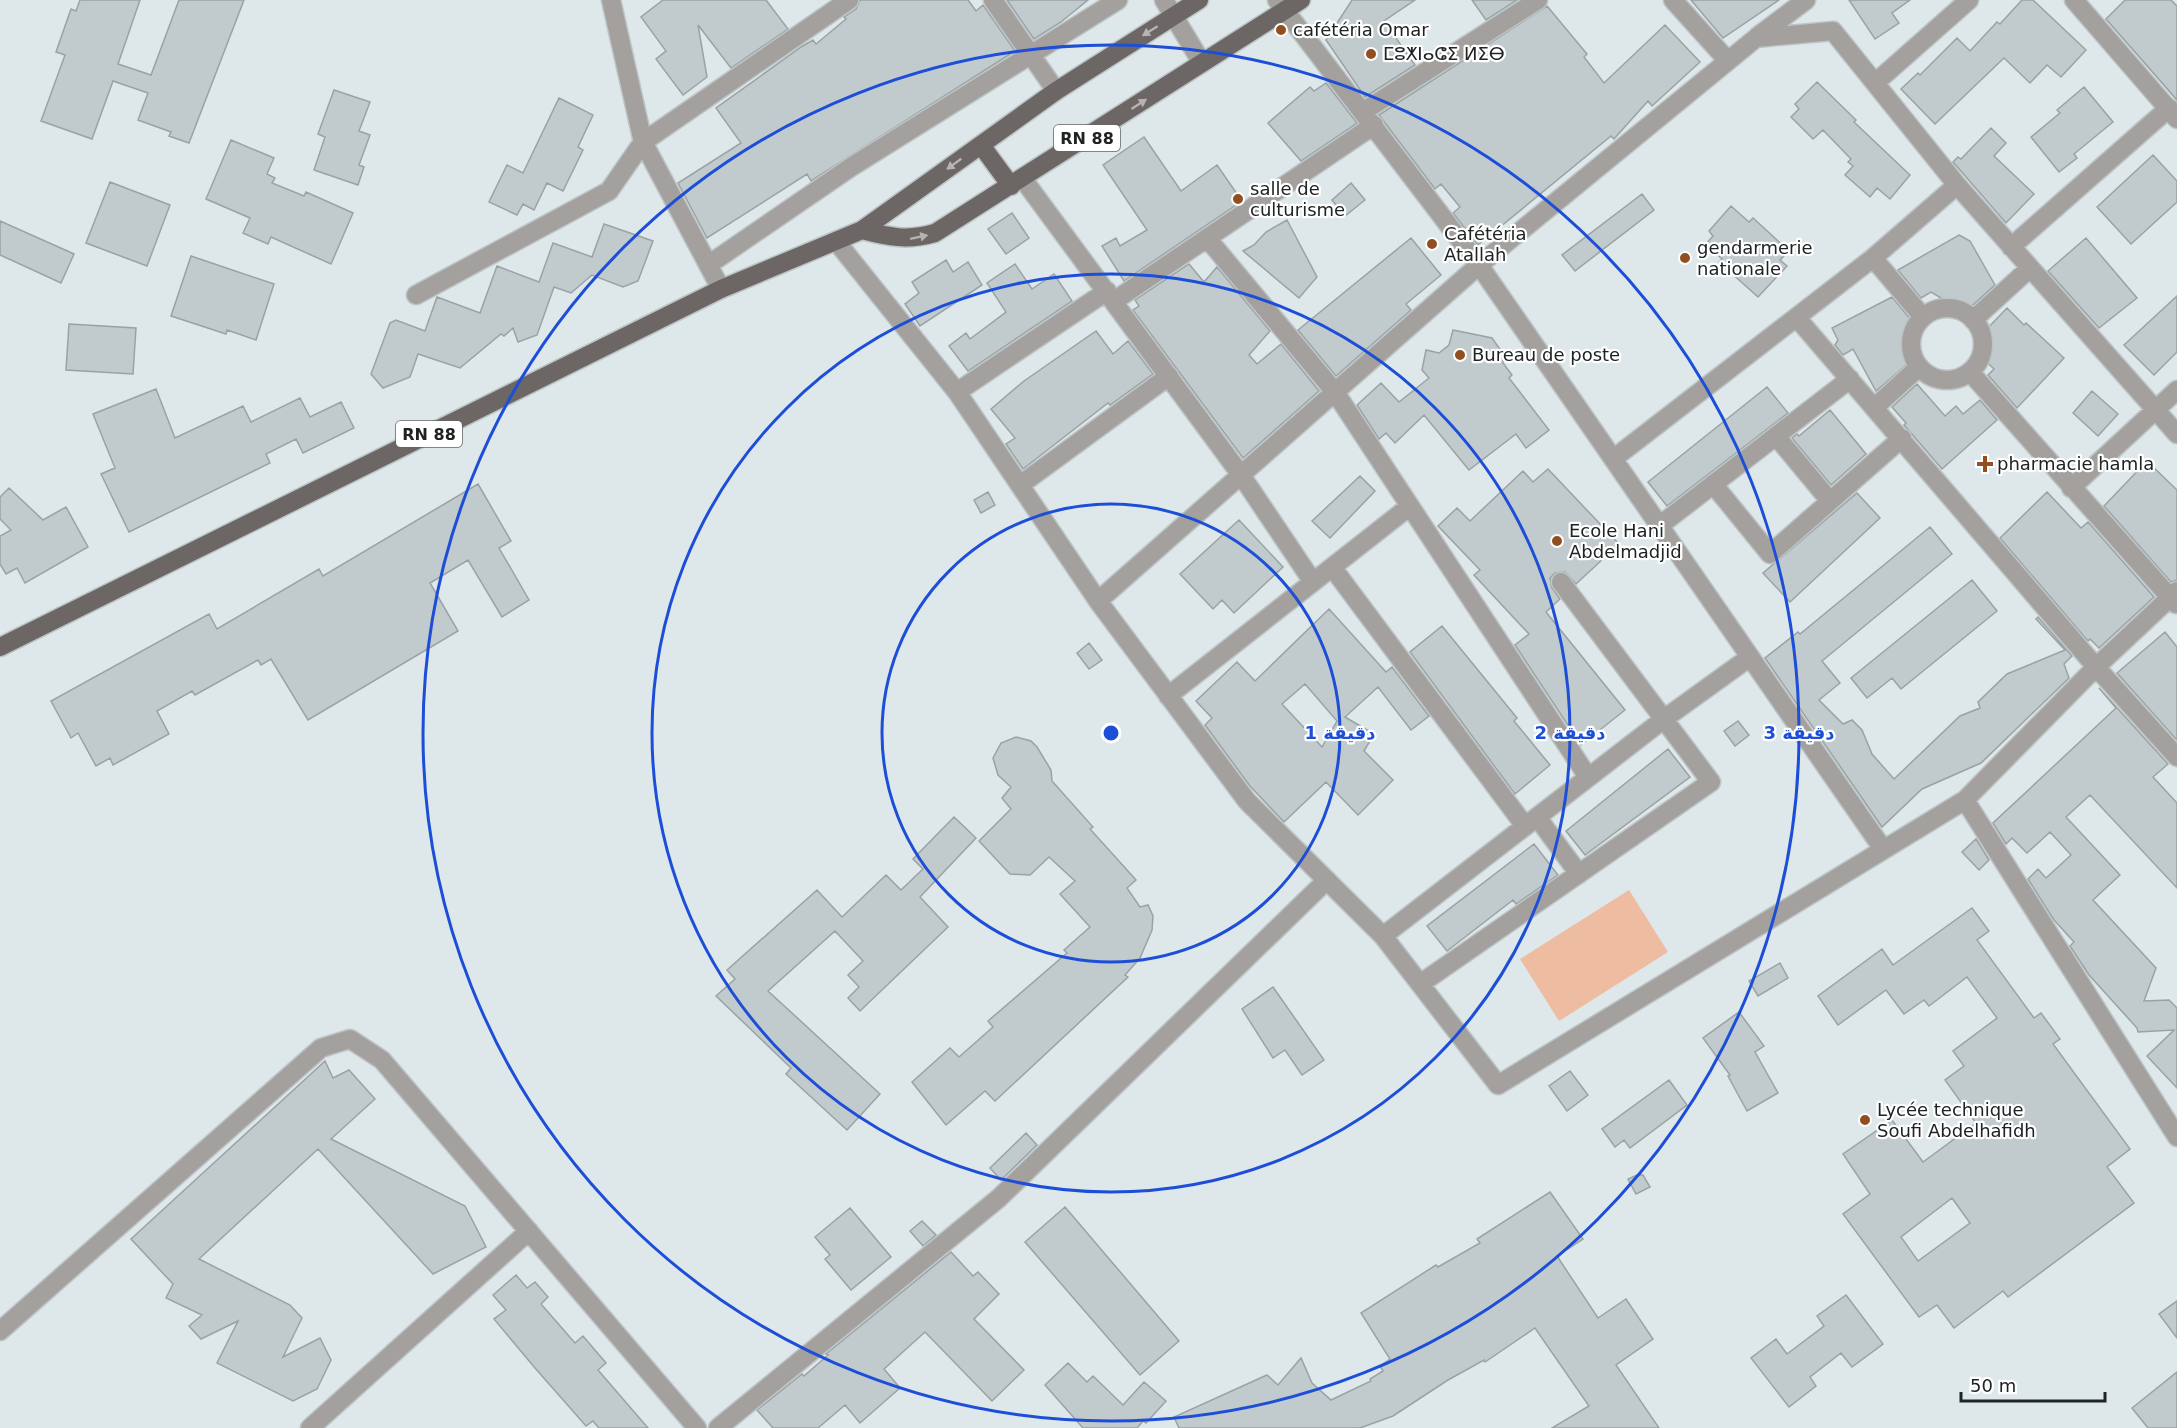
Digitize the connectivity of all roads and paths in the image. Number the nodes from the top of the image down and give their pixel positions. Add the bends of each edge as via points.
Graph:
1 (611, 0) edge
2 (849, 0) edge
3 (993, 0) edge
4 (1118, 0) edge
5 (1164, 0) edge
6 (1199, 0) edge
7 (1301, 0) edge
8 (1538, 0) edge
9 (1673, 0) edge
10 (1806, 0) edge
11 (1969, 0) edge
12 (2074, 0) edge
13 (1280, 5) edge
14 (1175, 16) junction
15 (1756, 38) junction
16 (1032, 54) junction
17 (1728, 62) junction
18 (1202, 63) junction
19 (1875, 83) junction
20 (1056, 91) junction
21 (2173, 113) edge
22 (1369, 118) junction
23 (643, 142) junction
24 (981, 145) junction
25 (1017, 182) junction
26 (1957, 185) junction
27 (862, 230) junction
28 (1207, 238) junction
29 (836, 241) junction
30 (2011, 247) junction
31 (1873, 258) junction
32 (708, 265) junction
33 (1479, 265) junction
34 (2030, 268) junction
35 (721, 289) junction
36 (416, 295) dead end
37 (1111, 296) junction
38 (1923, 317) junction
39 (1797, 318) junction
40 (1973, 320) junction
41 (1919, 367) junction
42 (1970, 372) junction
43 (1169, 376) junction
44 (1850, 379) junction
45 (2177, 390) edge
46 (957, 392) junction
47 (1335, 392) junction
48 (1875, 407) junction
49 (2154, 410) junction
50 (2177, 434) edge
51 (1776, 436) junction
52 (1902, 438) junction
53 (1613, 459) junction
54 (1241, 476) junction
55 (1713, 484) junction
56 (1020, 485) junction
57 (2071, 488) junction
58 (1830, 501) junction
59 (1410, 506) junction
60 (1659, 526) junction
61 (1332, 567) junction
62 (1313, 582) junction
63 (1561, 582) dead end
64 (2174, 597) edge
65 (1098, 601) junction
66 (0, 647) edge
67 (1750, 657) junction
68 (2096, 667) junction
69 (1168, 696) junction
70 (1664, 719) junction
71 (2177, 757) edge
72 (1588, 777) junction
73 (1965, 800) junction
74 (1531, 822) junction
75 (1883, 849) junction
76 (1579, 874) junction
77 (1327, 880) junction
78 (1383, 936) junction
79 (1420, 984) junction
80 (2177, 1137) edge
81 (529, 1232) junction
82 (0, 1331) edge
83 (310, 1428) edge
84 (697, 1428) edge
85 (718, 1428) edge

1 - 23 street
2 - 23 street
3 - 16 street
4 - 16 street
5 - 14 street
6 - 14 main road
7 - 13 main road, RN 88
8 - 22 street
9 - 17 street
10 - 15 street
11 - 19 street
12 - 21 street
13 - 18 main road, RN 88
13 - 22 street
14 - 18 street
14 -> 20 main road
15 - 17 street
15 - 19 street via 1833,31
16 - 20 street
16 - 32 street via 851,167
17 - 33 street
25 -> 18 main road, RN 88
19 - 26 street
20 - 24 main road
21 - 30 street
22 - 28 street
22 - 33 street
23 - 32 street
23 - 36 street via 609,191
24 - 25 main road
24 -> 27 main road
27 -> 25 main road, RN 88 via 914,239 934,233
25 - 37 street
26 - 30 street
26 - 31 street
27 - 29 main road, RN 88
28 - 37 street
28 - 47 street
29 - 35 main road, RN 88
29 - 46 street
30 - 34 street
31 - 38 street
31 - 39 street
32 - 35 street
33 - 47 street
33 - 53 street
34 - 40 street
34 - 49 street
35 - 66 main road, RN 88
37 - 43 street
37 - 46 street
38 - 40 street via 1952,308
38 - 41 street via 1915,327 1911,349
39 - 44 street
39 - 53 street
40 - 42 street via 1983,344 1982,355
41 - 42 street via 1943,380
41 - 48 street
42 - 57 street
43 - 54 street
43 - 56 street
44 - 48 street
44 - 51 street
45 - 49 street
46 - 56 street
47 - 54 street
47 - 59 street
48 - 52 street
49 - 50 street
49 - 57 street
51 - 55 street
51 - 58 street
52 - 58 street
52 - 68 street
53 - 60 street
54 - 62 street
54 - 65 street
55 - 58 street via 1770,554
55 - 60 street
56 - 65 street
57 - 64 street
59 - 61 street
59 - 72 street
60 - 67 street
61 - 62 street
61 - 74 street
62 - 69 street
63 - 70 street
64 - 68 street
65 - 69 street
67 - 70 street
67 - 75 street
68 - 71 street
68 - 73 street
69 - 77 street via 1247,801
70 - 72 street
70 - 76 street via 1711,782
72 - 74 street
73 - 75 street
73 - 80 street
74 - 76 street
74 - 78 street
75 - 79 street via 1498,1085
76 - 79 street
77 - 78 street
77 - 85 street via 999,1198
78 - 79 street
81 - 82 street via 382,1060 350,1039 321,1048
81 - 83 street
81 - 84 street

